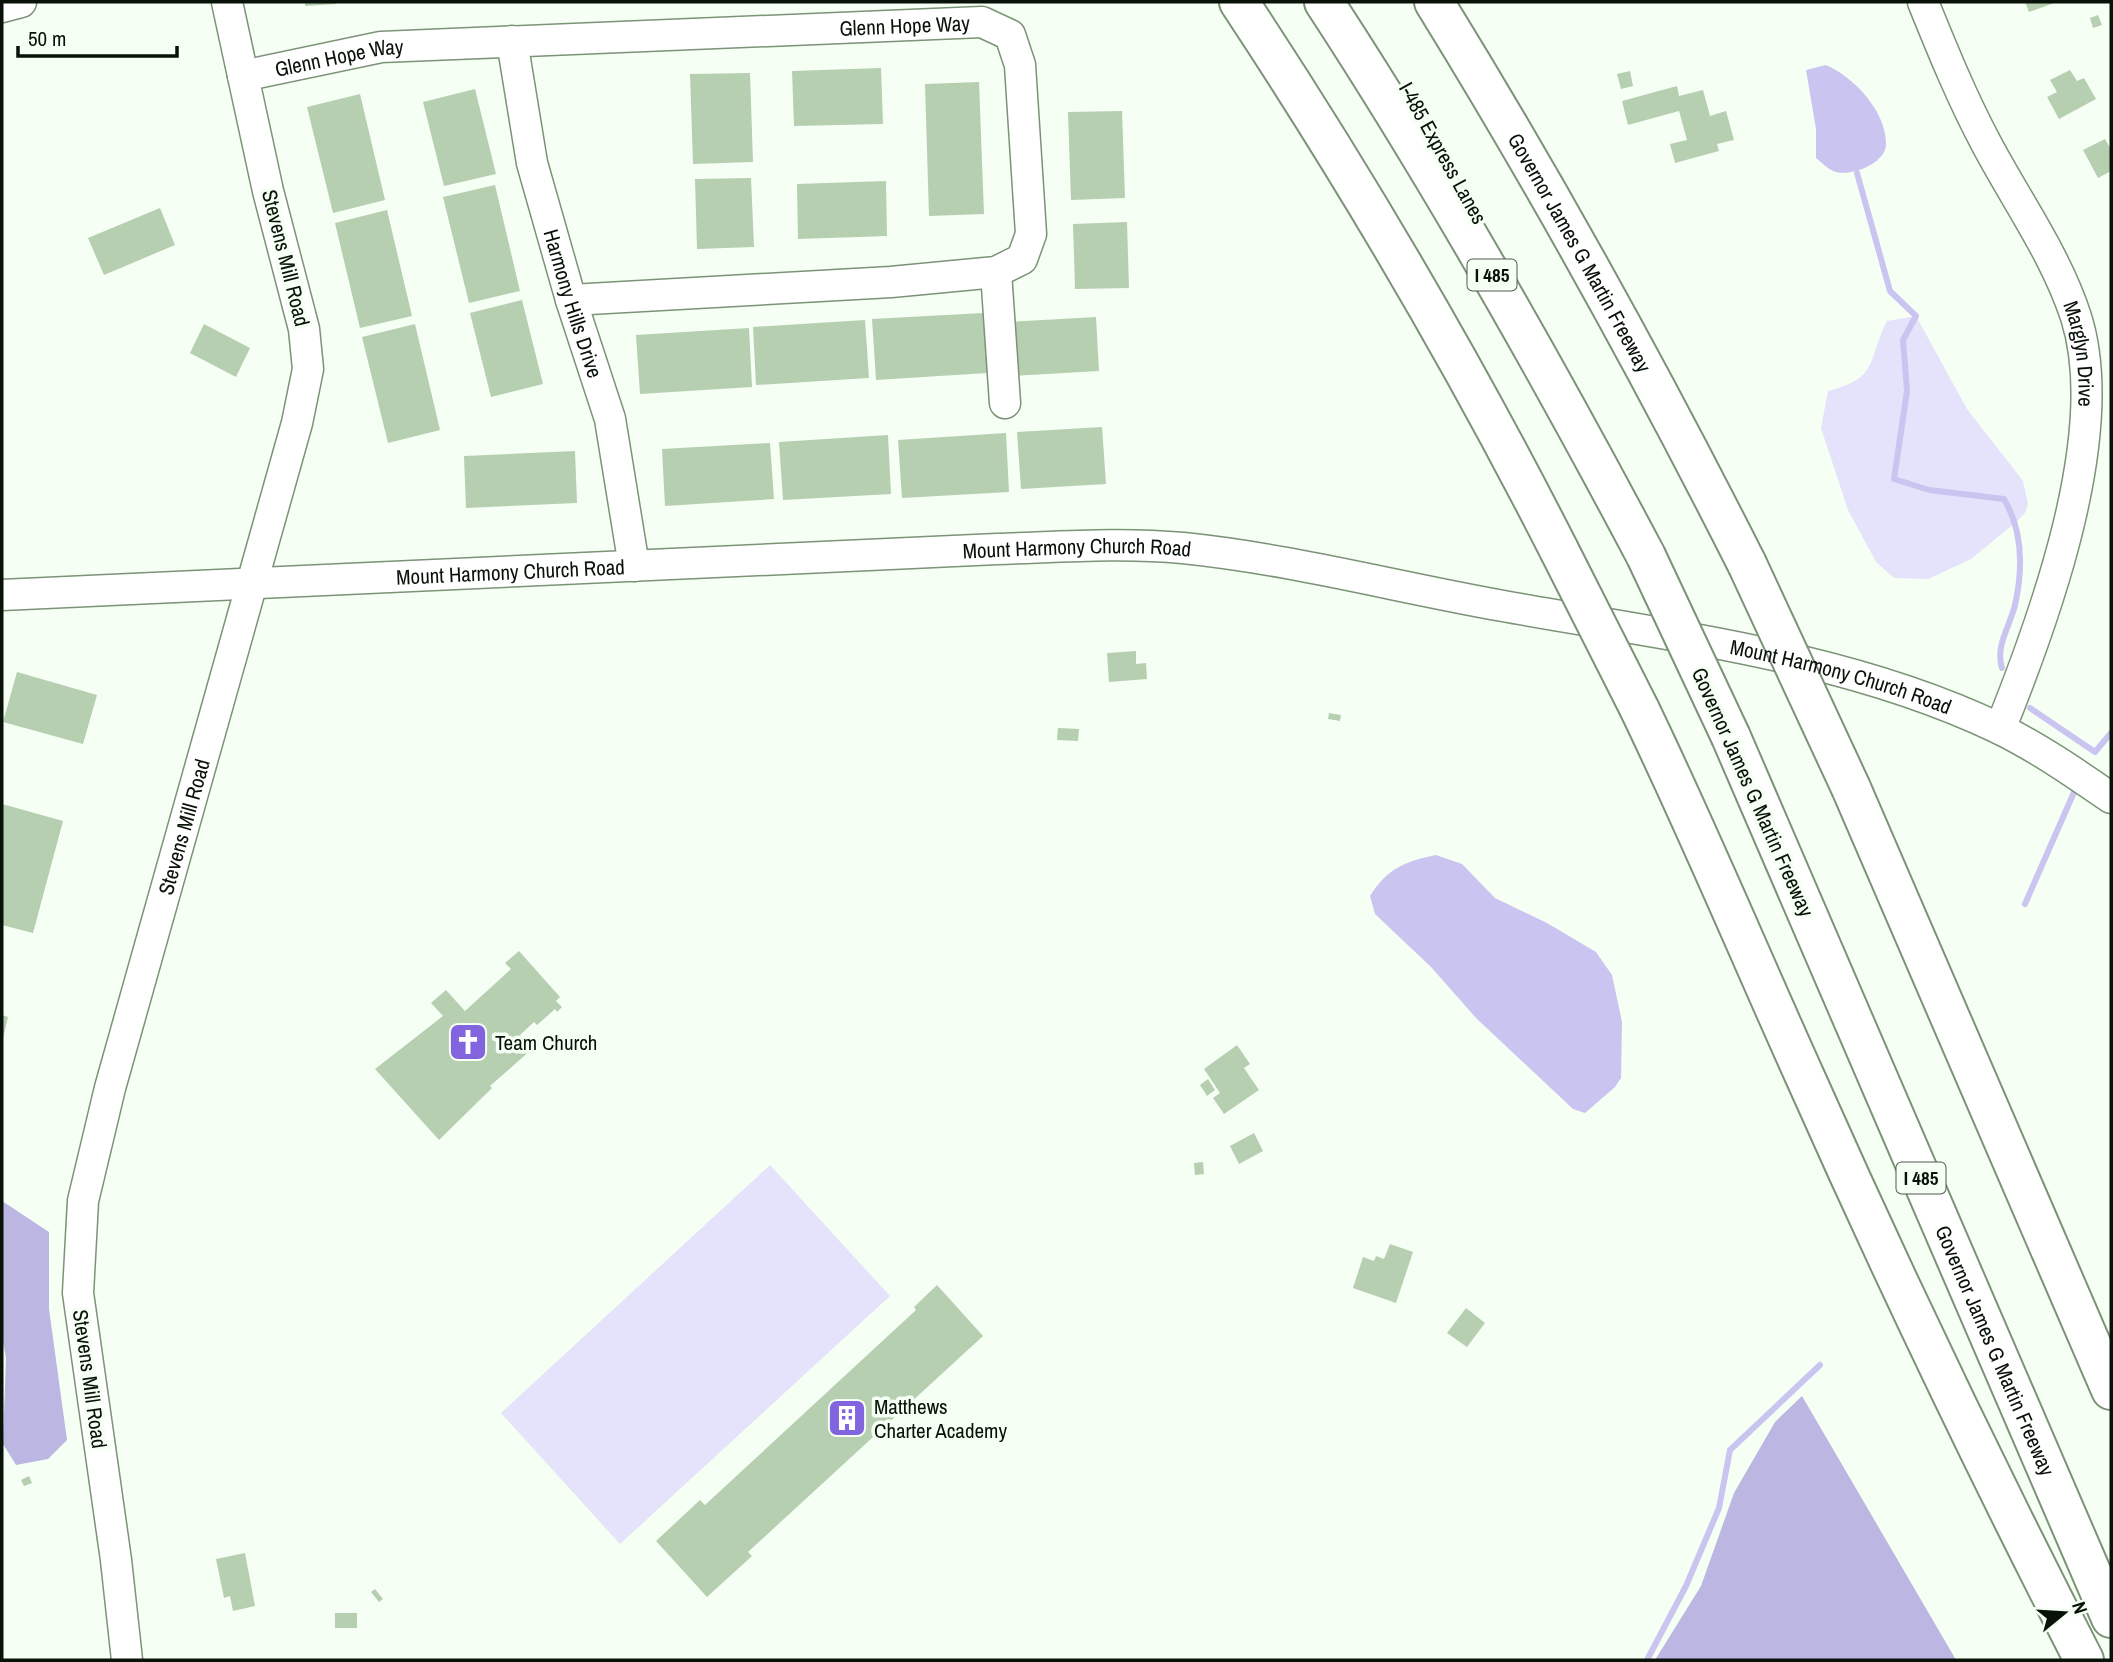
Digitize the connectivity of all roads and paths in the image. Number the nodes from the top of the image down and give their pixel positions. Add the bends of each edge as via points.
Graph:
1 (21, 2) edge
2 (227, 2) edge
3 (1239, 2) edge
4 (1324, 2) edge
5 (1355, 2) edge
6 (1407, 2) edge
7 (1434, 2) edge
8 (1923, 2) edge
9 (2, 7) edge
10 (512, 41) junction
11 (243, 76) junction
12 (996, 272) junction
13 (571, 300) junction
14 (1005, 402) dead end
15 (1704, 478) junction
16 (1615, 498) junction
17 (634, 565) junction
18 (252, 583) junction
19 (2, 595) edge
20 (2000, 729) junction
21 (2111, 798) edge
22 (2111, 1390) edge
23 (2111, 1618) edge
24 (127, 1660) edge
25 (2084, 1660) edge

1 - 9 street
2 - 11 street, Stevens Mill Road
3 - 25 highway, bridge via 1361,191 1559,550 1703,842 1805,1078 1955,1403
4 - 16 highway, Governor James G Martin Freeway / I 485 via 1504,294
5 - 16 highway, I-485 Express Lanes / I 485 via 1496,249
6 - 15 highway via 1591,285
7 - 15 highway, Governor James G Martin Freeway via 1582,249
8 - 20 street, Marglyn Drive via 1985,142 2066,289 2082,342 2085,409 2072,508 2027,662
10 - 11 street, Glenn Hope Way via 381,47
10 - 12 street, Glenn Hope Way via 982,22 1010,35 1020,65 1031,234 1022,259
10 - 13 street, Harmony Hills Drive via 532,163
11 - 18 street, Stevens Mill Road via 304,329 308,369
12 - 13 street, Glenn Hope Way
12 - 14 street
13 - 17 street, Harmony Hills Drive via 610,419
15 - 22 highway, Governor James G Martin Freeway, bridge via 1851,788
16 - 23 highway, Governor James G Martin Freeway / I 485, bridge via 1731,737
17 - 18 street, Mount Harmony Church Road
17 - 20 street, Mount Harmony Church Road via 1089,546 1183,548 1263,559 1749,651 1936,701
18 - 19 street, Mount Harmony Church Road
18 - 24 street, Stevens Mill Road via 110,1088 83,1201 78,1293
20 - 21 street, Mount Harmony Church Road

